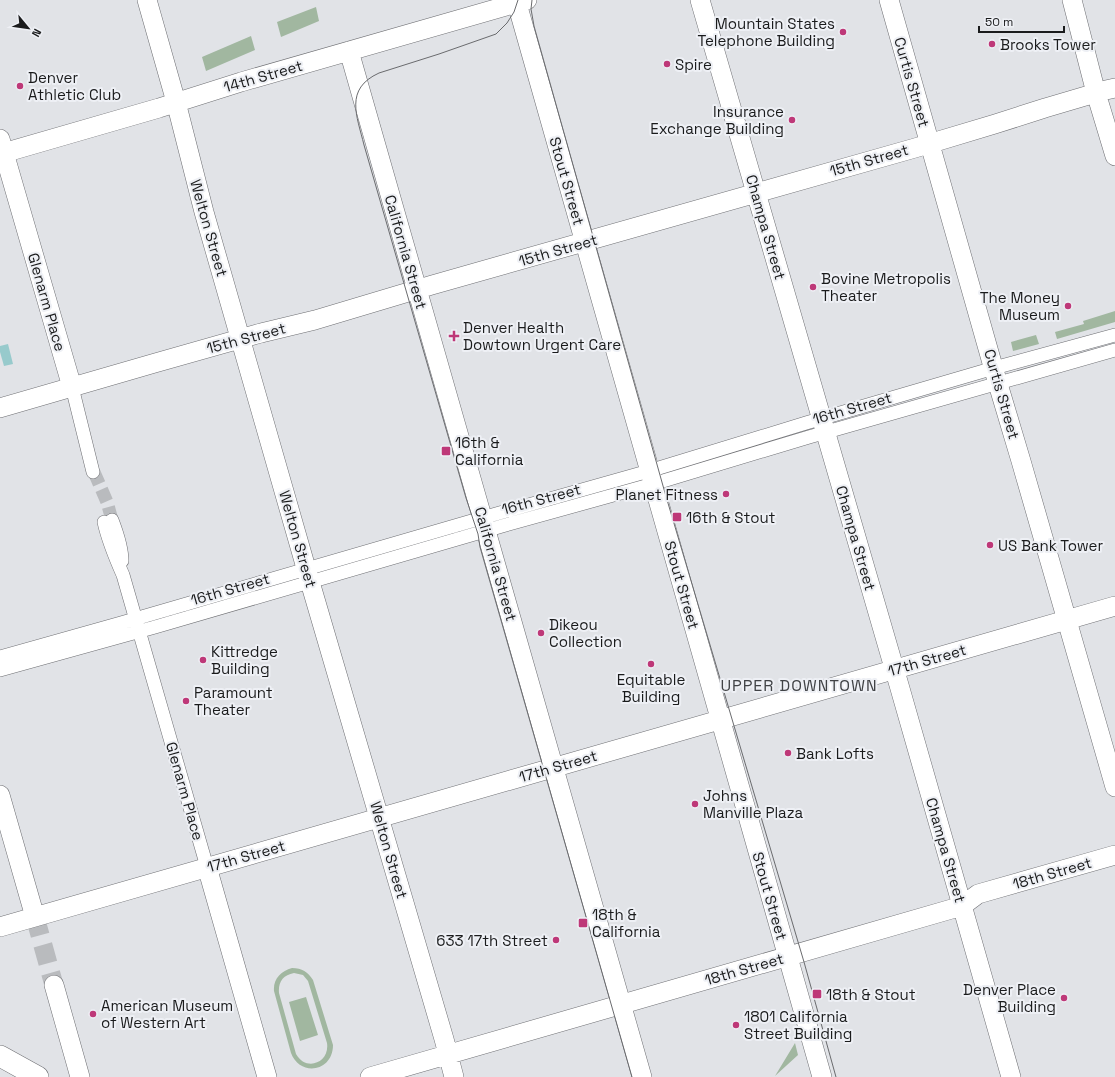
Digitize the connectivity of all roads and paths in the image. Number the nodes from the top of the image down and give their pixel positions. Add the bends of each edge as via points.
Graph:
1 (147, 0) edge
2 (700, 0) edge
3 (889, 0) edge
4 (1072, 0) edge
5 (520, 1) edge
6 (349, 51) junction
7 (1115, 88) edge
8 (1096, 93) junction
9 (176, 102) junction
10 (930, 143) junction
11 (1, 149) edge
12 (1115, 156) edge
13 (756, 193) junction
14 (584, 242) junction
15 (417, 290) junction
16 (1115, 335) edge
17 (241, 339) junction
18 (1115, 350) edge
19 (996, 376) junction
20 (72, 387) junction
21 (0, 408) edge
22 (824, 426) junction
23 (93, 470) tunnel mouth
24 (651, 477) junction
25 (108, 521) tunnel mouth
26 (484, 524) junction
27 (308, 575) junction
28 (1115, 606) edge
29 (135, 619) junction
30 (1067, 619) junction
31 (139, 631) junction
32 (0, 657) edge
33 (0, 670) edge
34 (894, 670) junction
35 (720, 720) junction
36 (554, 767) junction
37 (1115, 787) edge
38 (0, 795) edge
39 (380, 818) junction
40 (1115, 855) edge
41 (207, 867) junction
42 (962, 906) junction
43 (35, 917) junction
44 (0, 927) edge
45 (787, 957) junction
46 (54, 985) tunnel mouth
47 (622, 1005) junction
48 (448, 1055) junction
49 (0, 1056) edge
50 (38, 1077) edge
51 (80, 1077) edge
52 (267, 1077) edge
53 (370, 1077) edge
54 (454, 1077) edge
55 (642, 1077) edge
56 (822, 1077) edge
57 (1011, 1077) edge

1 - 9 main road, Welton Street
2 - 13 main road, Champa Street
3 - 10 main road, Curtis Street
4 - 8 main road
5 - 6 main road, 14th Street
5 - 14 main road, Stout Street
6 - 9 main road, 14th Street
6 - 15 main road, California Street
7 - 8 main road, 15th Street
8 - 10 main road, 15th Street
8 - 12 main road
9 - 11 main road, 14th Street
9 - 17 main road, Welton Street via 204,212
10 - 13 main road, 15th Street
10 - 19 main road, Curtis Street
11 - 20 main road, Glenarm Place
13 - 14 main road, 15th Street
13 - 22 main road, Champa Street
14 - 15 main road, 15th Street
14 - 24 main road, Stout Street
15 - 17 main road, 15th Street
15 - 26 main road, California Street
16 - 19 street
17 - 20 main road, 15th Street
17 - 27 main road, Welton Street
18 - 19 street
19 - 22 street, 16th Street
19 - 30 main road, Curtis Street
20 - 21 main road, 15th Street
20 - 23 street, Glenarm Place
22 - 24 street, 16th Street via 810,437
22 - 34 main road, Champa Street
24 - 26 street, 16th Street via 502,526
24 - 35 main road, Stout Street
25 - 29 street, Glenarm Place via 117,531 123,575
26 - 27 street, 16th Street
26 - 36 main road, California Street
27 - 29 street, 16th Street
27 - 31 street, 16th Street
27 - 39 main road, Welton Street
28 - 30 main road, 17th Street
29 - 31 street, Glenarm Place
29 - 32 street, 16th Street
30 - 34 main road, 17th Street
30 - 37 main road, Curtis Street
31 - 33 street, 16th Street
31 - 41 street, Glenarm Place
34 - 35 main road, 17th Street
34 - 42 main road, Champa Street
35 - 36 main road, 17th Street
35 - 45 main road, Stout Street
36 - 39 main road, 17th Street
36 - 47 main road, California Street
38 - 43 main road
39 - 41 main road, 17th Street
39 - 48 main road, Welton Street
40 - 42 main road, 18th Street via 978,894
41 - 43 main road, 17th Street
41 - 52 main road, Glenarm Place
42 - 45 main road, 18th Street
42 - 57 main road, Champa Street
43 - 44 main road, 17th Street
45 - 47 main road, 18th Street
45 - 56 main road, Stout Street
46 - 51 main road
47 - 48 main road, 18th Street
47 - 55 main road, California Street
48 - 53 main road, 18th Street
48 - 54 main road, Welton Street
49 - 50 main road

